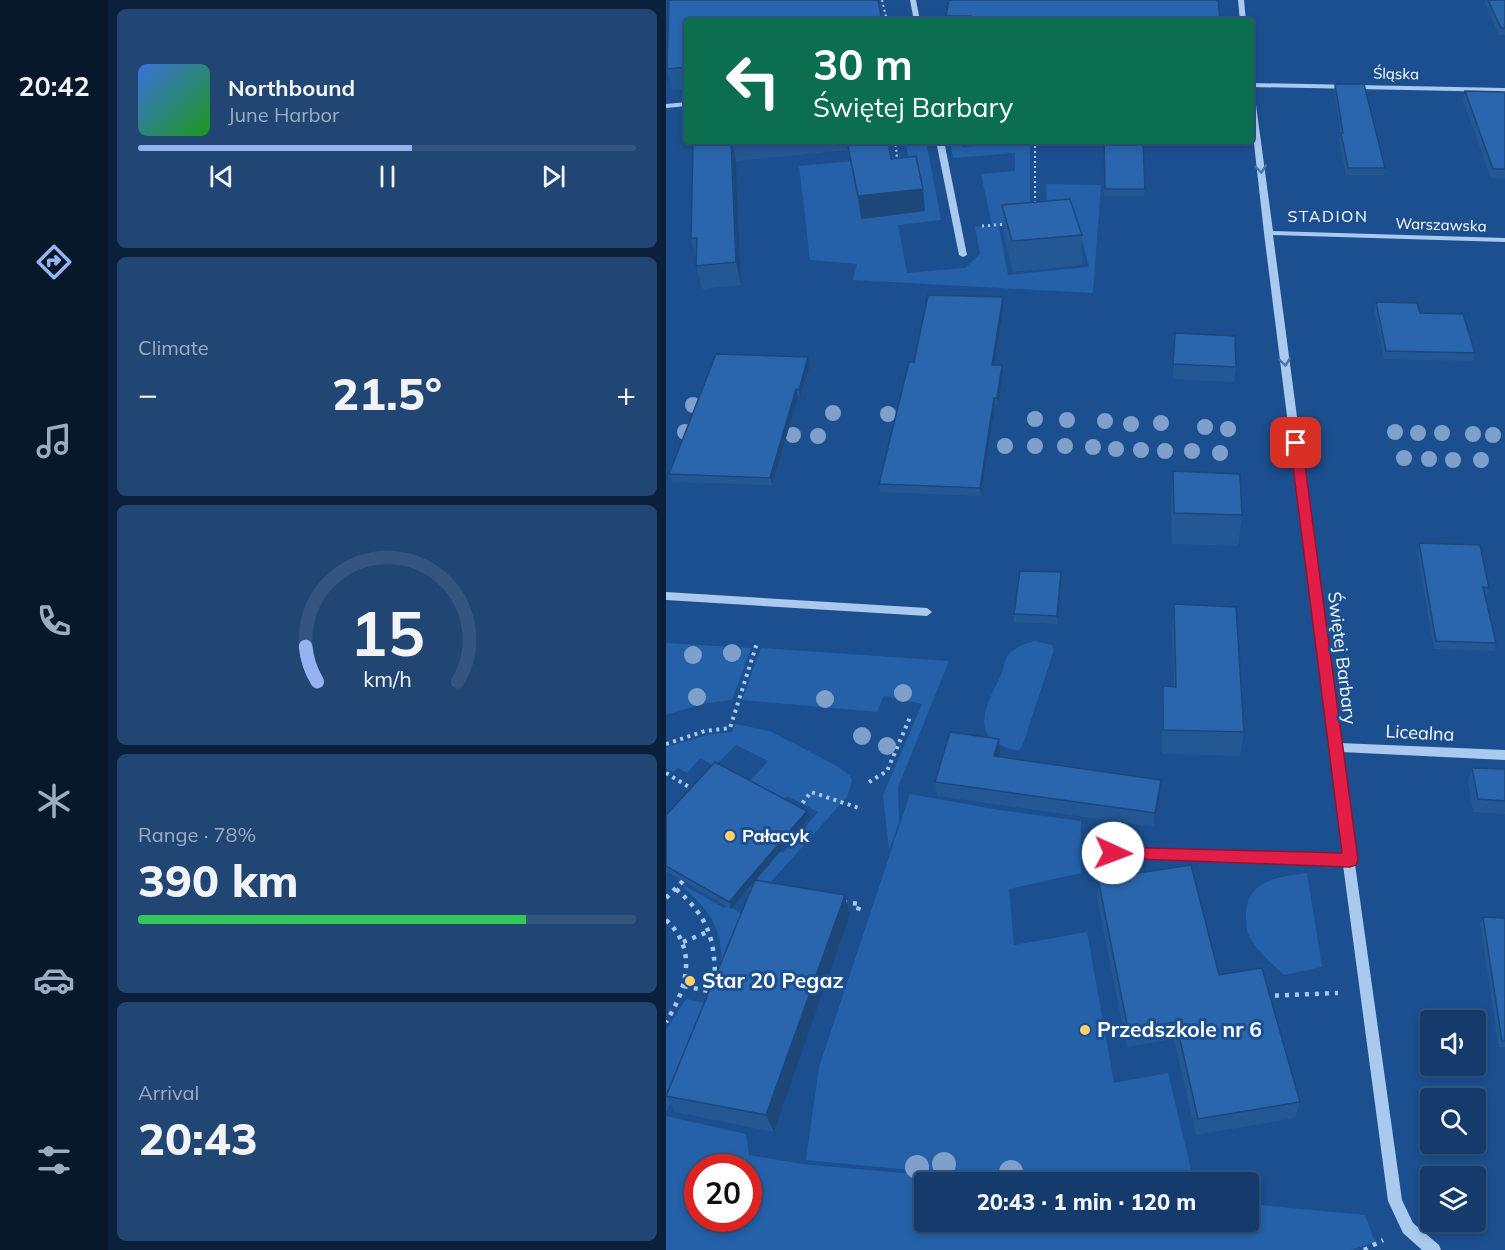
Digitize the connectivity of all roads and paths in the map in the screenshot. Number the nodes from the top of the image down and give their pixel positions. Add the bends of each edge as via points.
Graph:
1 (882, 0) edge
2 (913, 0) edge
3 (1241, 0) edge
4 (885, 14) junction
5 (877, 17) edge
6 (886, 18) edge
7 (916, 18) edge
8 (1244, 18) edge
9 (1254, 85) edge
10 (1505, 90) edge
11 (684, 104) edge
12 (666, 106) edge
13 (1254, 115) edge
14 (895, 144) edge
15 (941, 144) edge
16 (1035, 144) edge
17 (892, 163) edge
18 (1035, 211) edge
19 (1014, 224) edge
20 (958, 228) junction
21 (1268, 233) junction
22 (1505, 240) edge
23 (963, 255) dead end
24 (666, 596) edge
25 (927, 612) dead end
26 (757, 644) dead end
27 (911, 715) dead end
28 (666, 744) edge
29 (1334, 747) junction
30 (1505, 755) edge
31 (666, 773) edge
32 (868, 782) dead end
33 (703, 795) edge
34 (862, 809) dead end
35 (796, 811) edge
36 (1113, 853) dead end
37 (1350, 860) junction
38 (683, 881) edge
39 (676, 888) junction
40 (666, 898) edge
41 (833, 900) edge
42 (856, 915) dead end
43 (666, 920) edge
44 (710, 931) junction
45 (683, 942) junction
46 (684, 986) junction
47 (712, 992) junction
48 (723, 994) edge
49 (1366, 996) junction
50 (1261, 997) edge
51 (666, 1022) edge
52 (1434, 1250) edge

1 - 4 path
2 - 7 street
3 - 8 street
4 - 5 path
4 - 6 path
9 - 10 street, Śląska
11 - 12 street
13 -> 21 street, Świętej Barbary
14 - 17 path via 897,155
15 - 20 street
16 - 18 path
19 - 20 path
20 - 23 street
21 - 22 street, Warszawska
21 -> 29 street, Świętej Barbary
24 - 25 street
26 - 28 path via 730,728 705,731
27 - 32 path via 887,771
29 - 30 street, Licealna
29 - 37 street, Świętej Barbary
31 - 33 path
34 - 35 path via 811,792
36 - 37 street
37 - 49 street, Świętej Barbary
38 - 39 path
39 - 40 path
39 - 44 path via 703,915
41 - 42 path via 860,904
43 - 45 path
44 - 45 path
44 - 47 path via 715,961
45 - 46 path
46 - 47 path
46 - 51 path
47 - 48 path
49 - 50 path via 1336,993
49 - 52 street, Świętej Barbary via 1395,1201 1407,1228

